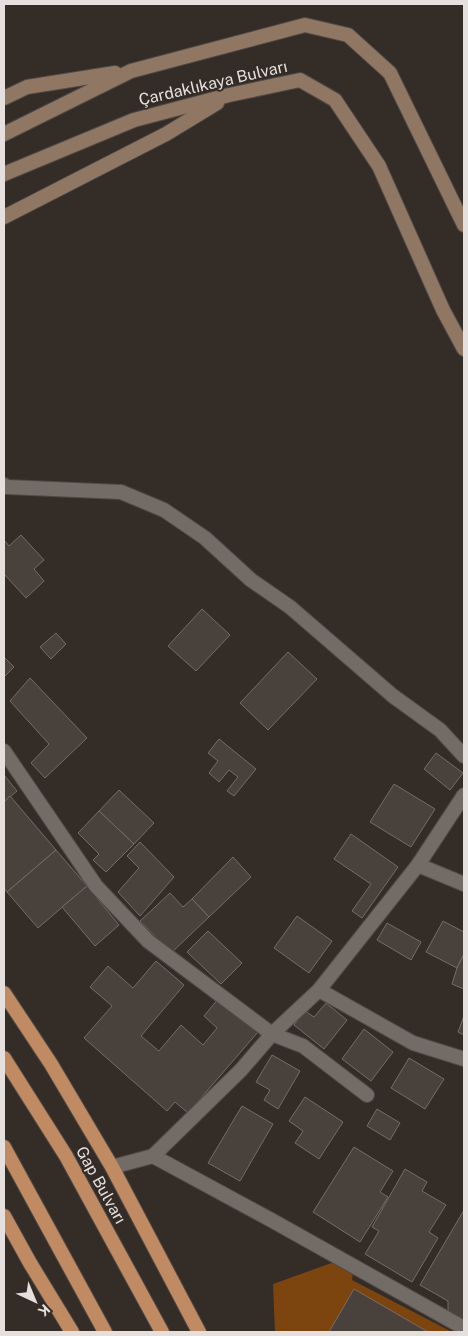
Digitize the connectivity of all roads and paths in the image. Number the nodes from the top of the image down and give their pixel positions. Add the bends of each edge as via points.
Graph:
1 (131, 71) junction
2 (229, 95) junction
3 (4, 98) edge
4 (4, 134) edge
5 (4, 174) edge
6 (4, 218) edge
7 (464, 225) edge
8 (464, 349) edge
9 (4, 486) edge
10 (4, 750) edge
11 (464, 756) edge
12 (464, 795) edge
13 (418, 865) junction
14 (464, 884) edge
15 (318, 990) junction
16 (4, 993) edge
17 (272, 1034) junction
18 (4, 1058) edge
19 (464, 1059) edge
20 (367, 1095) dead end
21 (4, 1147) edge
22 (153, 1156) junction
23 (112, 1167) junction
24 (4, 1216) edge
25 (464, 1328) edge
26 (72, 1332) edge
27 (106, 1332) edge
28 (162, 1332) edge
29 (199, 1332) edge

1 - 3 main road via 27,87
1 - 4 main road, Çardaklıkaya Bulvarı
1 - 7 main road, Çardaklıkaya Bulvarı via 305,25 348,35 390,73
2 - 5 main road, Çardaklıkaya Bulvarı via 134,120
2 - 6 main road via 166,134
2 - 8 main road, Çardaklıkaya Bulvarı via 300,80 335,100 379,166 443,310
9 - 11 street via 121,492 164,510 205,538 252,580 290,607 393,696 440,730
10 - 17 street via 96,886 148,941
12 - 13 street
13 - 14 street
13 - 15 street
15 - 17 street
15 - 19 street via 413,1043
16 - 23 highway
17 - 20 street via 303,1046
17 - 22 street via 241,1070
18 - 28 highway, Gap Bulvarı via 66,1156
21 - 27 highway
22 - 23 street
22 - 25 street
23 - 29 highway
24 - 26 highway

